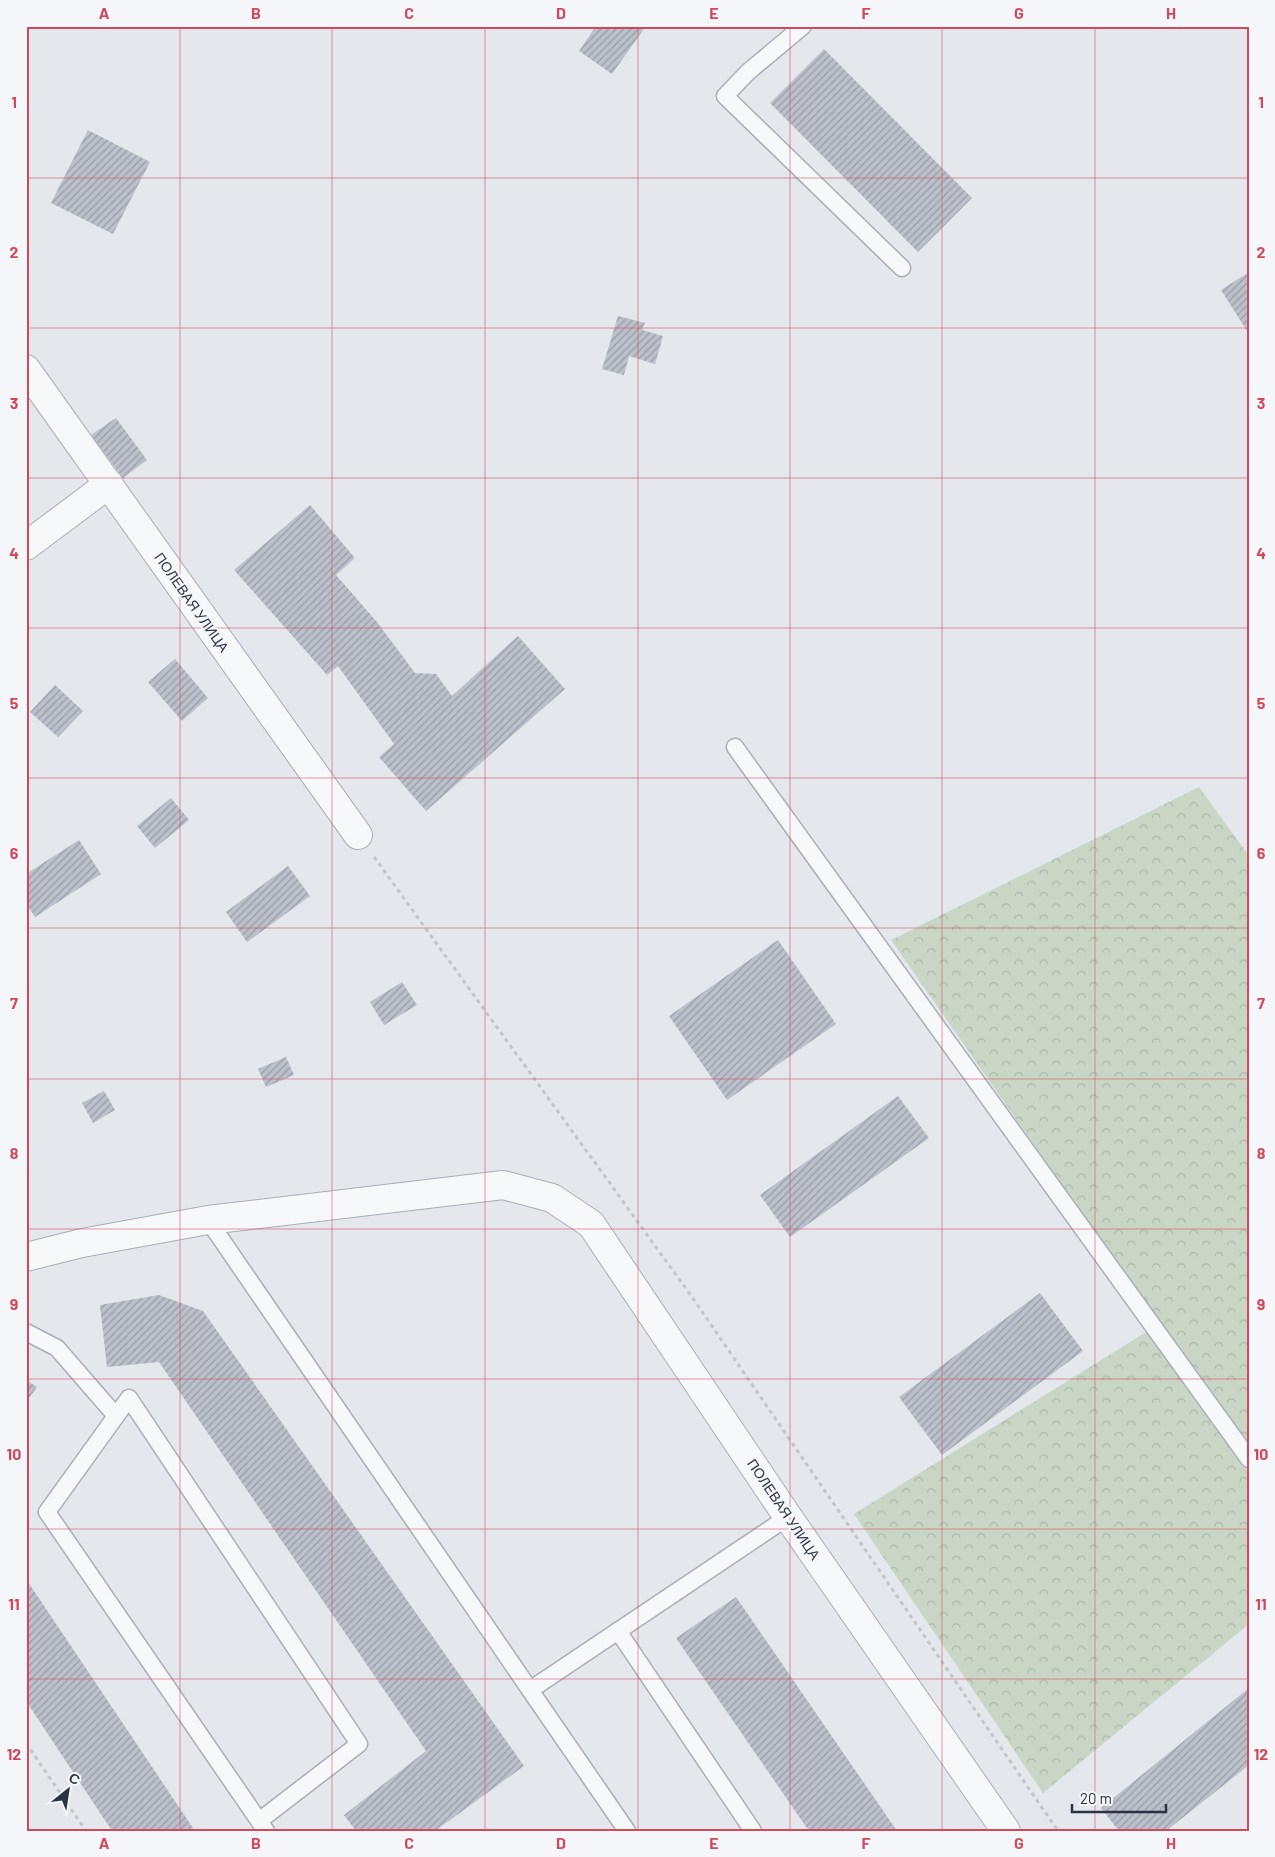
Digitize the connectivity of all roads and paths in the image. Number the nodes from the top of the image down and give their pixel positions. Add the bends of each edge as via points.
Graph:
1 (803, 26) edge
2 (902, 268) dead end
3 (26, 369) edge
4 (108, 484) junction
5 (26, 546) edge
6 (735, 747) dead end
7 (358, 835) joint
8 (208, 1220) junction
9 (26, 1257) edge
10 (26, 1332) edge
11 (116, 1416) junction
12 (1249, 1459) edge
13 (788, 1517) junction
14 (618, 1631) junction
15 (530, 1690) junction
16 (26, 1744) edge
17 (262, 1826) edge
18 (86, 1831) edge
19 (627, 1831) edge
20 (752, 1831) edge
21 (1006, 1831) edge
22 (1058, 1831) edge

1 - 2 lane via 725,96
3 - 4 street, ПОЛЕВАЯ УЛИЦА
4 - 5 street
4 - 7 street, ПОЛЕВАЯ УЛИЦА
6 - 12 lane
7 - 22 path via 692,1297
8 - 9 street, ПОЛЕВАЯ УЛИЦА via 82,1243
8 - 13 street, ПОЛЕВАЯ УЛИЦА via 503,1185 552,1198 591,1224
8 - 15 lane
10 - 11 lane via 57,1348
11 - 17 lane via 47,1512
11 - 17 lane via 129,1398 359,1744
13 - 14 lane
13 - 21 street, ПОЛЕВАЯ УЛИЦА
14 - 15 lane
14 - 20 lane
15 - 19 lane
16 - 18 path

